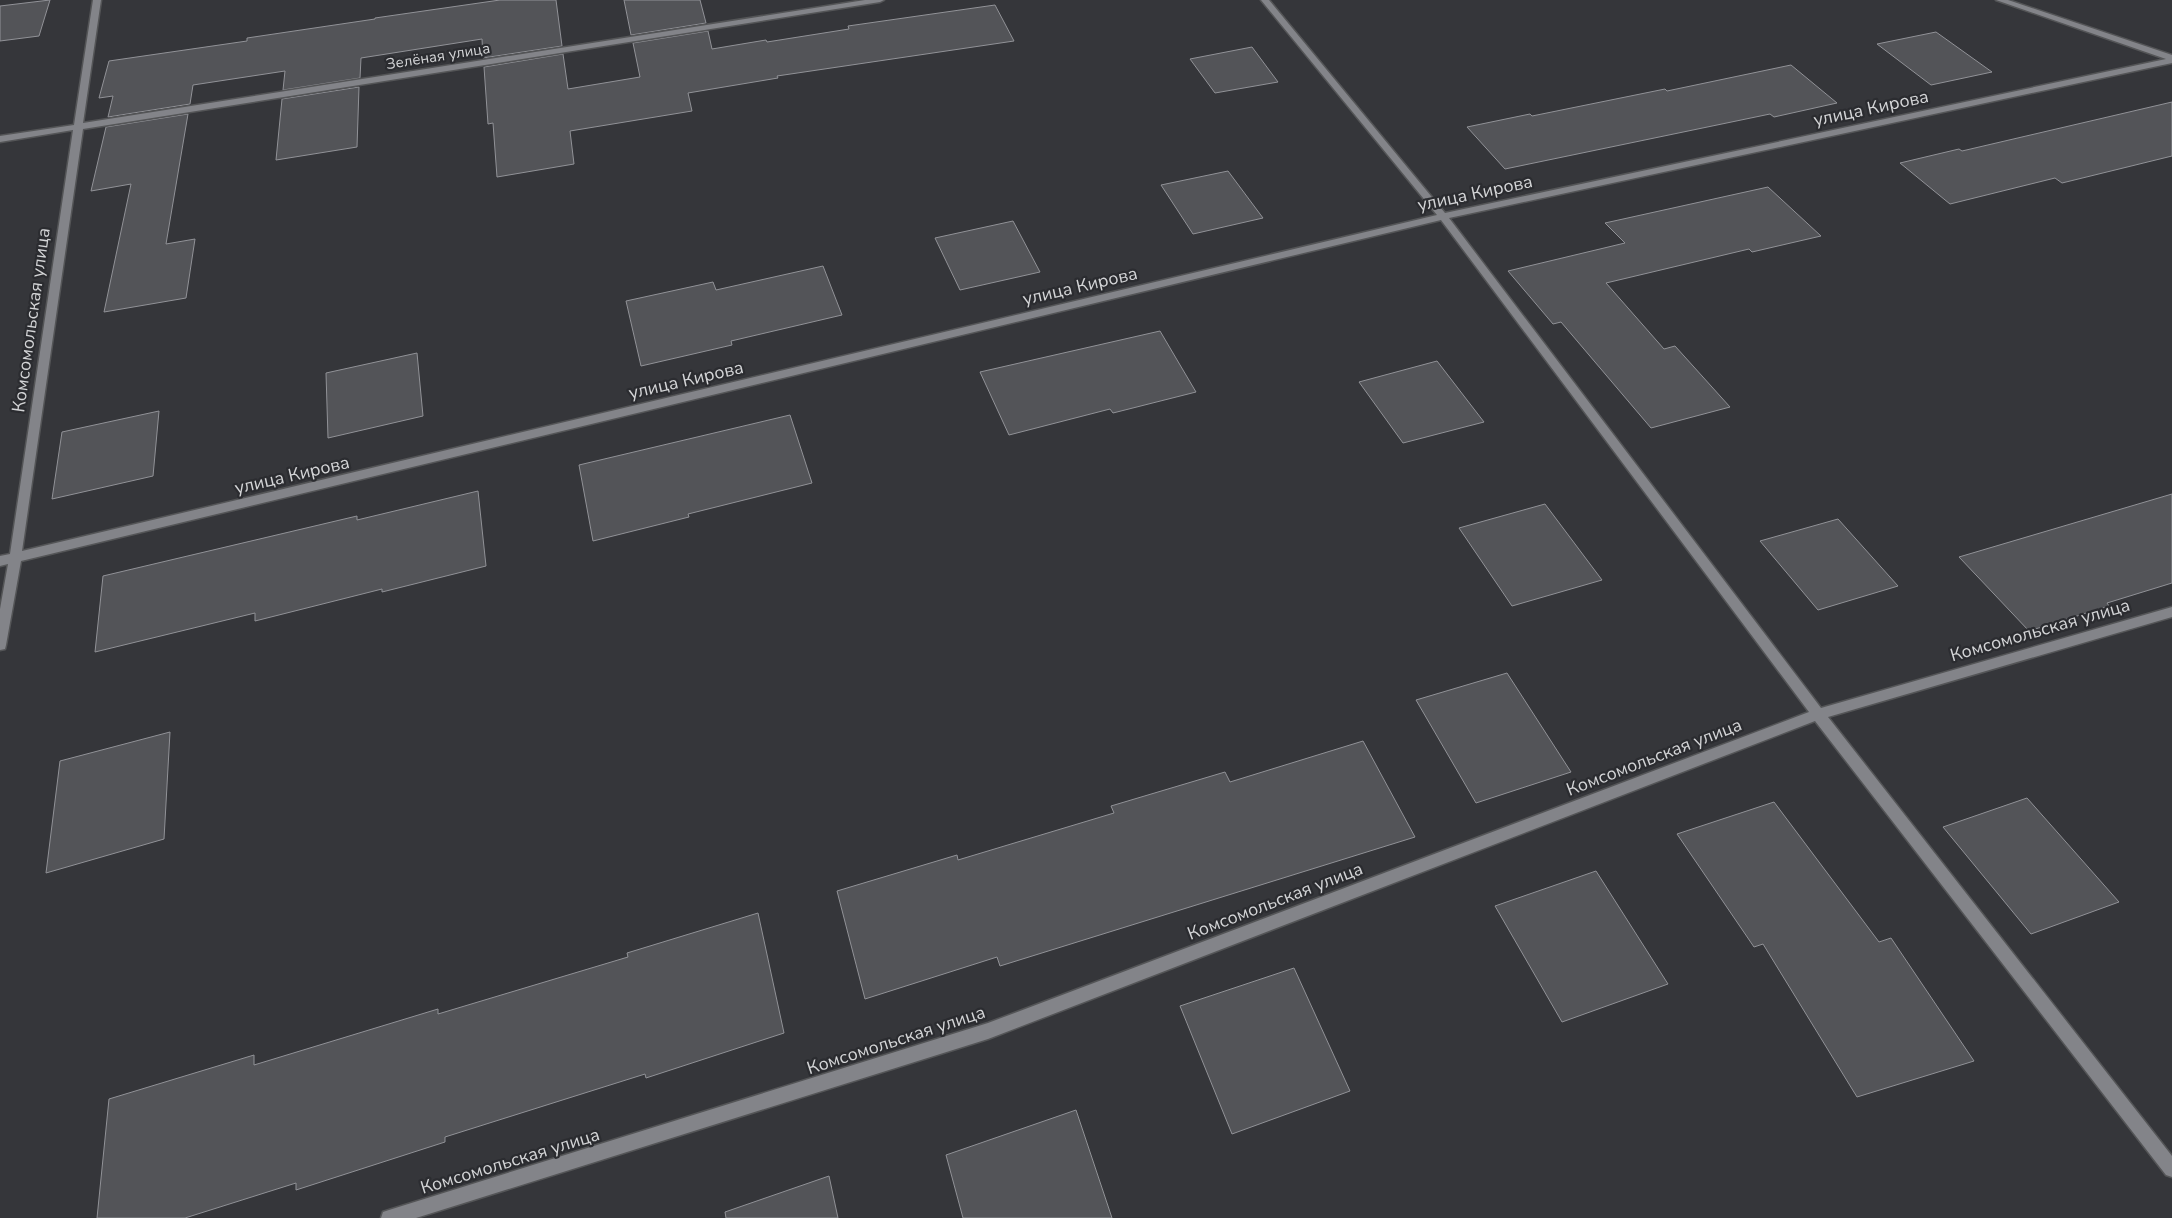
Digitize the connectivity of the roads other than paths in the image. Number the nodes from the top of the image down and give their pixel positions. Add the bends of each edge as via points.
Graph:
1 (97, 0) edge
2 (880, 0) edge
3 (1265, 0) edge
4 (2000, 0) edge
5 (2172, 59) edge
6 (79, 126) junction
7 (0, 139) edge
8 (1442, 216) junction
9 (15, 558) junction
10 (0, 562) edge
11 (2172, 612) edge
12 (0, 645) edge
13 (1818, 714) junction
14 (2172, 1170) edge
15 (389, 1218) edge

1 - 6 street, Комсомольская улица
2 - 6 street, Зелёная улица
3 - 8 street
4 - 5 street
5 - 8 street, улица Кирова
6 - 7 street, Зелёная улица
6 - 9 street, Комсомольская улица
8 - 9 street, улица Кирова
8 - 13 street
9 - 10 street, улица Кирова
9 - 12 street, Комсомольская улица
11 - 13 street, Комсомольская улица
13 - 14 street
13 - 15 street, Комсомольская улица via 988,1031

